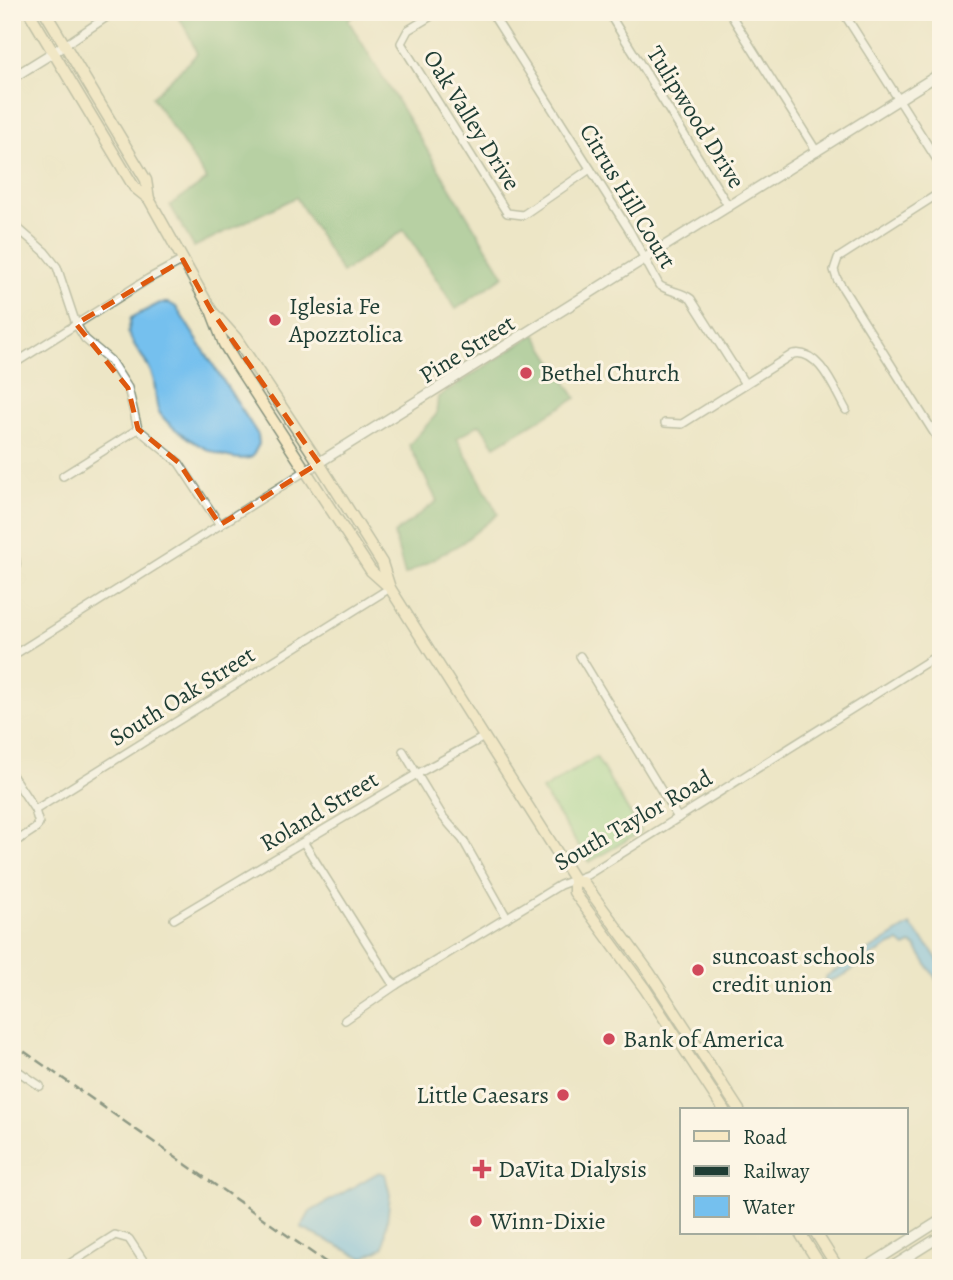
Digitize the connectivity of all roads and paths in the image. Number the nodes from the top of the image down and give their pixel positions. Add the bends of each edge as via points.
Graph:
1 (29, 12) edge
2 (45, 12) edge
3 (114, 12) edge
4 (438, 12) edge
5 (491, 12) edge
6 (611, 12) edge
7 (729, 12) edge
8 (843, 12) edge
9 (65, 45) junction
10 (54, 52) junction
11 (941, 73) edge
12 (12, 78) edge
13 (898, 101) junction
14 (817, 152) junction
15 (941, 166) edge
16 (590, 169) junction
17 (941, 191) edge
18 (149, 199) junction
19 (729, 207) junction
20 (12, 223) edge
21 (183, 260) junction
22 (646, 260) junction
23 (211, 310) junction
24 (76, 324) junction
25 (12, 365) edge
26 (745, 384) junction
27 (846, 410) dead end
28 (665, 423) dead end
29 (138, 429) junction
30 (941, 444) edge
31 (319, 463) junction
32 (307, 470) junction
33 (64, 476) dead end
34 (220, 525) junction
35 (12, 551) edge
36 (12, 576) edge
37 (390, 588) junction
38 (941, 653) edge
39 (12, 656) edge
40 (580, 656) dead end
41 (484, 737) junction
42 (403, 751) dead end
43 (417, 774) junction
44 (12, 775) edge
45 (35, 810) junction
46 (678, 818) junction
47 (304, 843) junction
48 (12, 844) edge
49 (574, 879) junction
50 (507, 918) junction
51 (174, 919) dead end
52 (396, 985) junction
53 (345, 1020) dead end
54 (12, 1067) edge
55 (40, 1086) dead end
56 (723, 1108) edge
57 (738, 1108) edge
58 (941, 1220) edge
59 (801, 1234) edge
60 (817, 1234) edge
61 (940, 1237) edge
62 (63, 1268) edge
63 (148, 1268) edge
64 (822, 1268) edge
65 (838, 1268) edge
66 (864, 1268) edge
67 (890, 1268) edge

1 - 10 main road
2 - 9 main road
3 - 9 street
4 - 16 street, Oak Valley Drive via 408,30 401,43 507,213 523,215
5 - 16 street, Citrus Hill Court
6 - 19 street, Tulipwood Drive
7 - 14 street
8 - 13 street
9 - 10 street
9 - 18 main road via 146,180
10 - 12 street
10 - 18 main road via 134,187
11 - 13 street, Pine Street
13 - 14 street, Pine Street
13 - 15 street
14 - 19 street, Pine Street
16 - 22 street, Citrus Hill Court
17 - 30 street via 835,264 836,279
18 - 21 main road
19 - 22 street, Pine Street
20 - 24 street via 57,267
21 - 23 main road
21 - 24 street
22 - 26 street, Citrus Hill Court via 659,285 691,299
22 - 31 street, Pine Street
23 - 31 main road via 236,338
23 - 32 main road via 224,344
24 - 25 street
24 - 29 street via 85,339 110,360 128,388
26 - 27 street via 802,352 820,366
26 - 28 street via 682,424
29 - 33 street
29 - 34 street via 179,463
31 - 32 street, Pine Street
31 - 37 main road via 383,563
32 - 34 street, Pine Street
32 - 37 main road via 372,571
34 - 39 street, Pine Street
35 - 36 street via 16,562
37 - 41 main road
37 - 45 street, South Oak Street
38 - 46 street, South Taylor Road
40 - 46 street
41 - 43 street, Roland Street
41 - 49 main road
42 - 43 street
43 - 47 street, Roland Street
43 - 50 street
44 - 45 street
45 - 48 street via 39,824
46 - 49 street, South Taylor Road
47 - 51 street, Roland Street
47 - 52 street
49 - 50 street, South Taylor Road
49 - 56 main road via 575,892
49 - 57 main road via 584,883 649,972
50 - 52 street, South Taylor Road
52 - 53 street, South Taylor Road
54 - 55 street
58 - 66 street
59 - 64 main road
60 - 65 main road
61 - 67 street
62 - 63 street via 115,1235 129,1239

